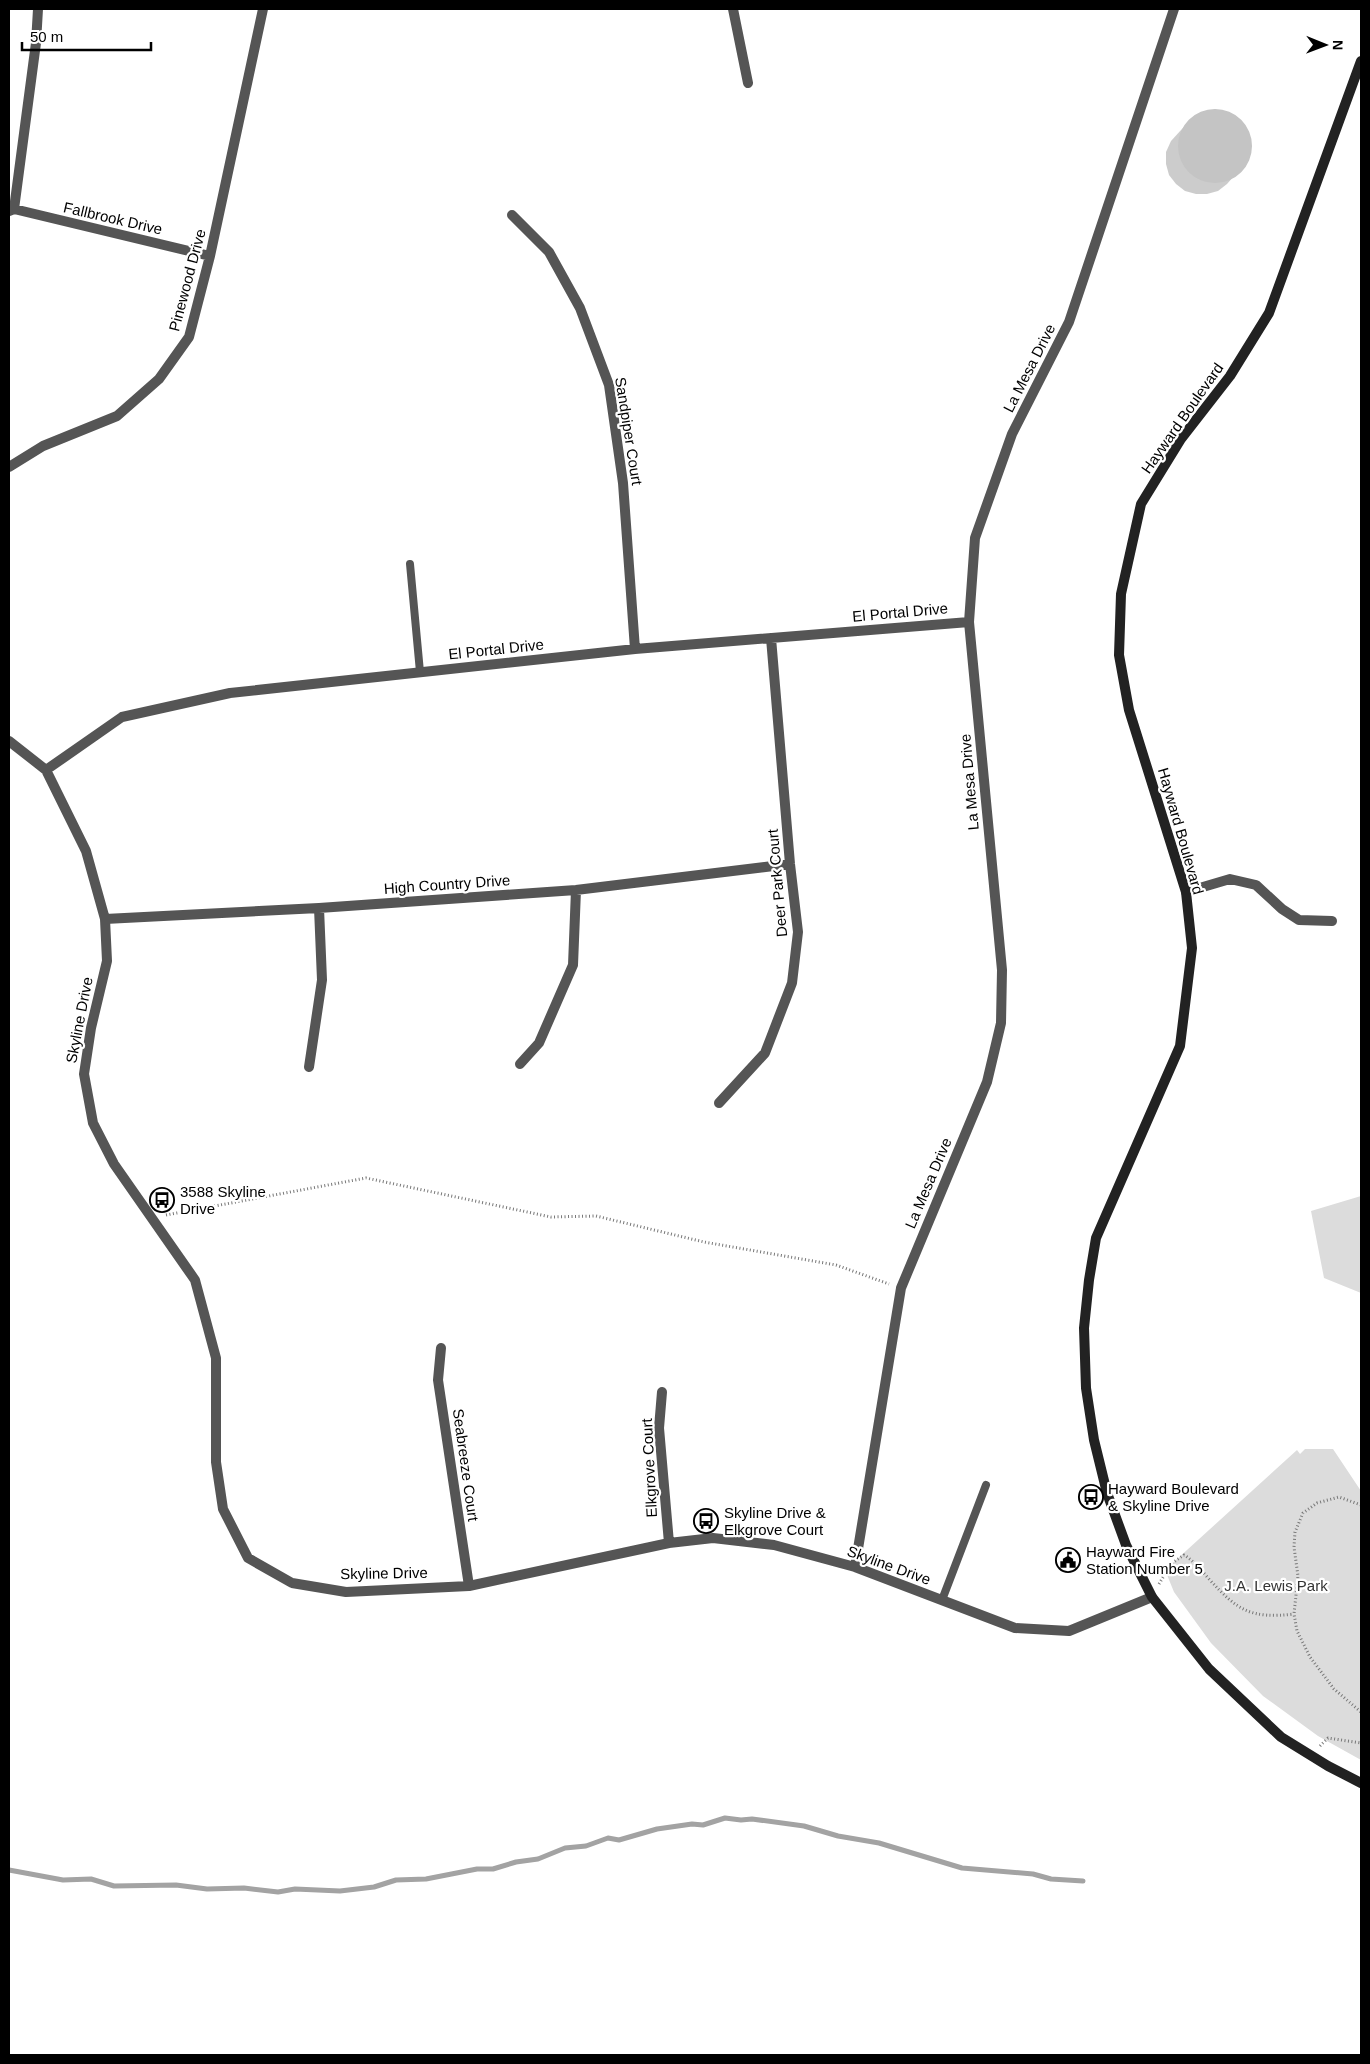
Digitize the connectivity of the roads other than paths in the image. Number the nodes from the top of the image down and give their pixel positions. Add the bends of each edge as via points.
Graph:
1 (38, 9) edge
2 (263, 9) edge
3 (734, 9) edge
4 (1174, 9) edge
5 (1361, 61) edge
6 (748, 83) dead end
7 (11, 210) edge
8 (512, 215) dead end
9 (210, 256) junction
10 (9, 467) edge
11 (410, 564) dead end
12 (969, 622) junction
13 (771, 638) junction
14 (635, 649) junction
15 (420, 672) junction
16 (9, 741) edge
17 (46, 770) junction
18 (790, 864) junction
19 (576, 890) junction
20 (1186, 892) junction
21 (319, 908) junction
22 (105, 919) junction
23 (1332, 921) dead end
24 (520, 1064) dead end
25 (309, 1067) dead end
26 (719, 1103) dead end
27 (441, 1348) dead end
28 (662, 1392) dead end
29 (986, 1485) dead end
30 (669, 1543) junction
31 (855, 1567) junction
32 (469, 1586) junction
33 (1152, 1597) junction
34 (942, 1600) junction
35 (1361, 1783) edge

1 - 7 street via 36,43
2 - 9 street, Pinewood Drive
3 - 6 street
4 - 12 street, La Mesa Drive via 1069,322 1012,434 974,538
5 - 20 main road, Hayward Boulevard via 1268,313 1230,376 1182,439 1141,504 1121,594 1119,655 1129,710
7 - 9 street, Fallbrook Drive
8 - 14 street, Sandpiper Court via 549,252 580,308 609,385 623,483
9 - 10 street, Pinewood Drive via 189,337 159,379 117,416 42,446
11 - 15 lane
12 - 13 street, El Portal Drive
12 - 31 street, La Mesa Drive via 1002,970 1001,1023 986,1082 901,1288
13 - 14 street, El Portal Drive
13 - 18 street, Deer Park Court
14 - 15 street, El Portal Drive
15 - 17 street, El Portal Drive via 230,693 122,717
16 - 17 street, Skyline Drive
17 - 22 street, Skyline Drive via 86,851
18 - 19 street, High Country Drive
18 - 26 street, Deer Park Court via 798,932 792,983 765,1053
19 - 21 street, High Country Drive
19 - 24 street via 573,965 539,1043
20 - 23 street via 1230,879 1256,886 1299,920
20 - 33 main road, Hayward Boulevard via 1192,948 1180,1046 1096,1238 1084,1328 1086,1388 1098,1458 1126,1546
21 - 22 street, High Country Drive
21 - 25 street via 322,980
22 - 32 street, Skyline Drive via 107,961 84,1074 93,1123 114,1164 194,1280 216,1358 216,1462 223,1509 248,1558 292,1583 346,1592
27 - 32 street, Seabreeze Court via 438,1380
28 - 30 street, Elkgrove Court via 659,1428
29 - 34 lane
30 - 31 street, Skyline Drive via 713,1538 774,1544
30 - 32 street, Skyline Drive
31 - 34 street, Skyline Drive
33 - 34 street, Skyline Drive via 1069,1631 1015,1628
33 - 35 main road, Hayward Boulevard via 1209,1669 1281,1737

